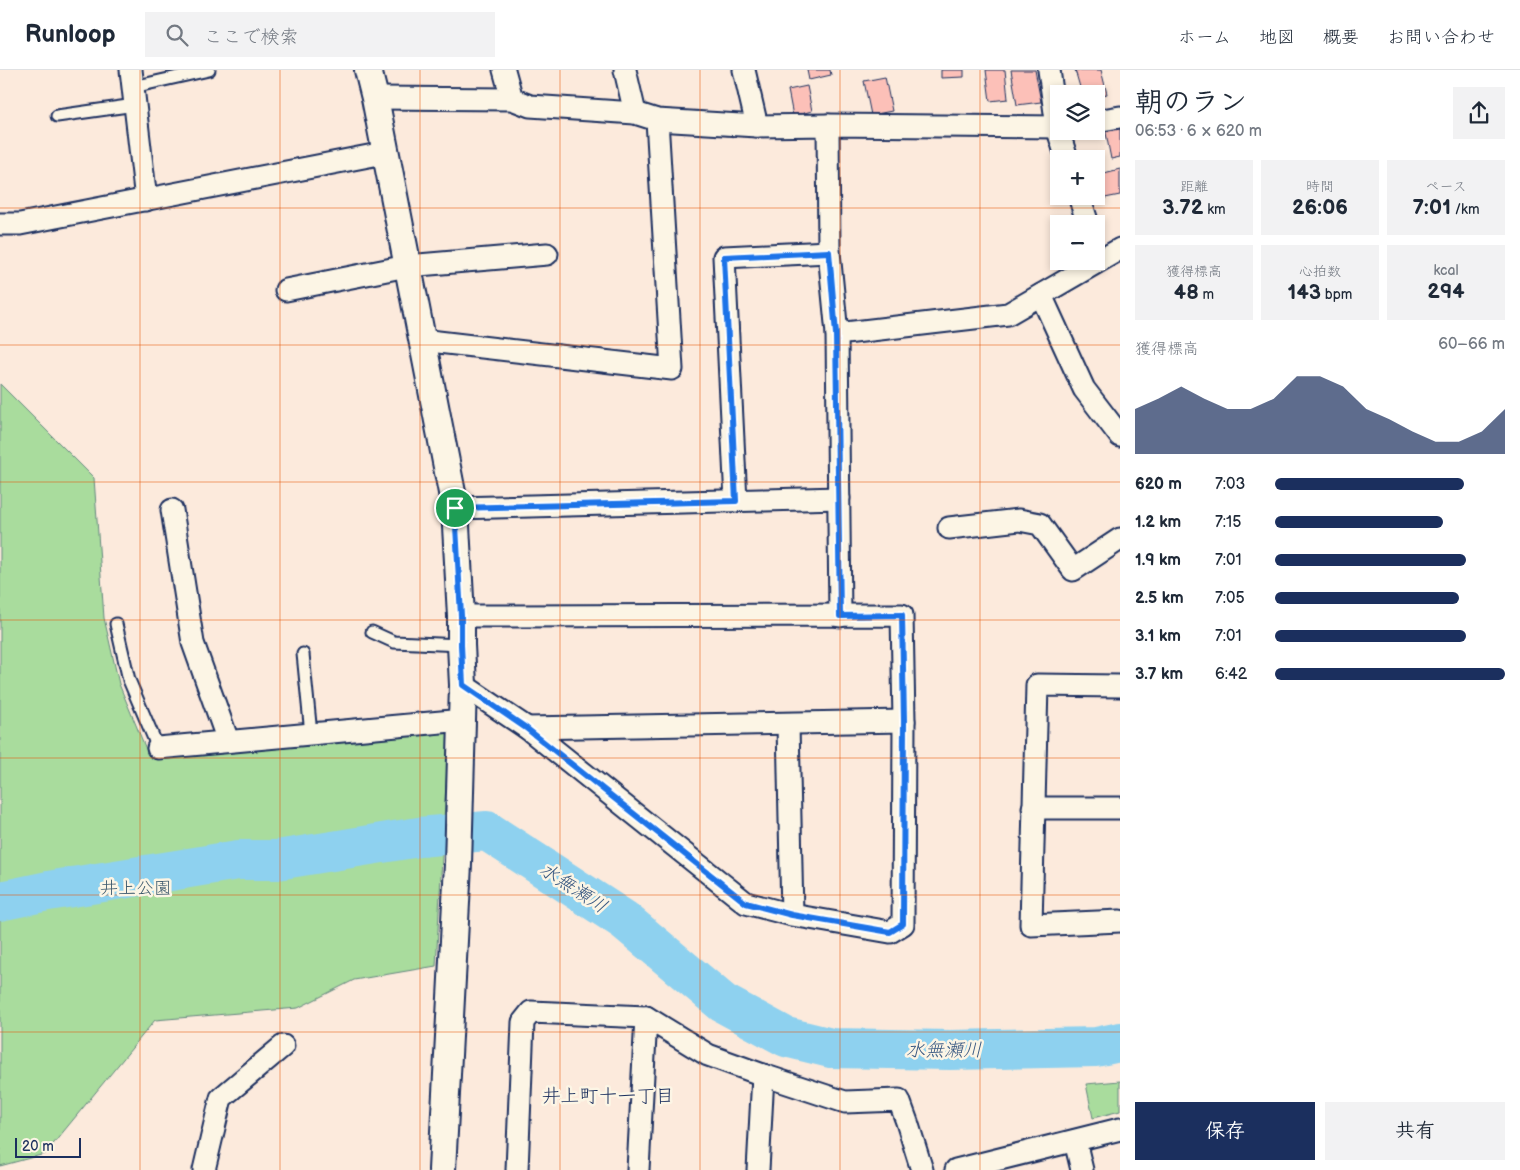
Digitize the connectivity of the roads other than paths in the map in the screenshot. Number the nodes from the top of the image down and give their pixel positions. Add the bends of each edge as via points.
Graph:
1 (208, 70) edge
2 (368, 70) edge
3 (504, 70) edge
4 (625, 70) edge
5 (744, 70) edge
6 (1049, 70) edge
7 (1051, 85) edge
8 (133, 87) edge
9 (375, 98) junction
10 (512, 99) junction
11 (635, 113) junction
12 (57, 116) dead end
13 (1120, 117) edge
14 (657, 120) junction
15 (1105, 120) edge
16 (828, 124) junction
17 (758, 126) junction
18 (1050, 127) edge
19 (384, 153) junction
20 (146, 200) junction
21 (0, 224) edge
22 (1120, 249) edge
23 (829, 252) junction
24 (547, 254) dead end
25 (1105, 254) edge
26 (407, 266) junction
27 (1078, 270) edge
28 (286, 290) dead end
29 (1041, 295) junction
30 (836, 334) junction
31 (421, 340) junction
32 (1120, 436) edge
33 (839, 498) junction
34 (736, 501) junction
35 (455, 508) junction
36 (172, 510) dead end
37 (949, 528) dead end
38 (1120, 539) edge
39 (461, 616) junction
40 (840, 616) junction
41 (116, 624) dead end
42 (372, 632) dead end
43 (461, 645) junction
44 (303, 654) dead end
45 (463, 685) junction
46 (1120, 686) edge
47 (462, 720) junction
48 (904, 721) junction
49 (788, 724) junction
50 (526, 728) junction
51 (312, 734) junction
52 (228, 742) junction
53 (158, 748) joint
54 (1033, 808) junction
55 (1120, 808) edge
56 (792, 915) junction
57 (1120, 921) edge
58 (646, 1017) junction
59 (283, 1046) dead end
60 (762, 1075) junction
61 (1120, 1129) edge
62 (1075, 1140) junction
63 (204, 1170) edge
64 (442, 1170) edge
65 (517, 1170) edge
66 (638, 1170) edge
67 (758, 1170) edge
68 (922, 1170) edge
69 (956, 1170) edge
70 (1082, 1170) edge

1 - 8 lane
2 - 9 street
3 - 10 street
4 - 11 street
5 - 17 street
6 - 7 street
8 - 12 lane
8 - 20 street
9 - 10 street
9 - 19 street
10 - 11 street via 530,106
11 - 14 street
13 - 15 street
14 - 17 street
14 - 31 street via 672,369
16 - 17 street
16 - 18 street
16 - 23 street
19 - 20 street
19 - 26 street
20 - 21 street via 20,224
22 - 25 street
23 - 30 street
23 - 34 street via 724,257
24 - 26 street
26 - 28 street
26 - 31 street
27 - 29 street
29 - 30 street via 1008,314
29 - 32 street via 1084,389
30 - 33 street
31 - 35 street
33 - 34 street
33 - 40 street
34 - 35 street
35 - 39 street
36 - 52 street via 193,643
37 - 38 street via 1019,520 1040,524 1073,570
39 - 40 street
39 - 43 street
40 - 48 street via 902,615
41 - 53 lane via 129,680
42 - 43 lane via 394,642
43 - 45 street
44 - 51 lane
45 - 47 street
45 - 50 street
46 - 54 street via 1036,685
47 - 51 street
47 - 64 street
48 - 49 street
48 - 56 street via 903,924 890,932
49 - 50 street
49 - 56 street
50 - 56 street via 746,903
51 - 52 street
52 - 53 street
54 - 55 street
54 - 57 street via 1031,925
58 - 60 street via 708,1055
58 - 65 street via 531,1012 523,1022
58 - 66 street
59 - 63 street via 221,1098
60 - 67 street
60 - 68 street via 845,1102 899,1100
61 - 62 street
62 - 69 street
62 - 70 street

